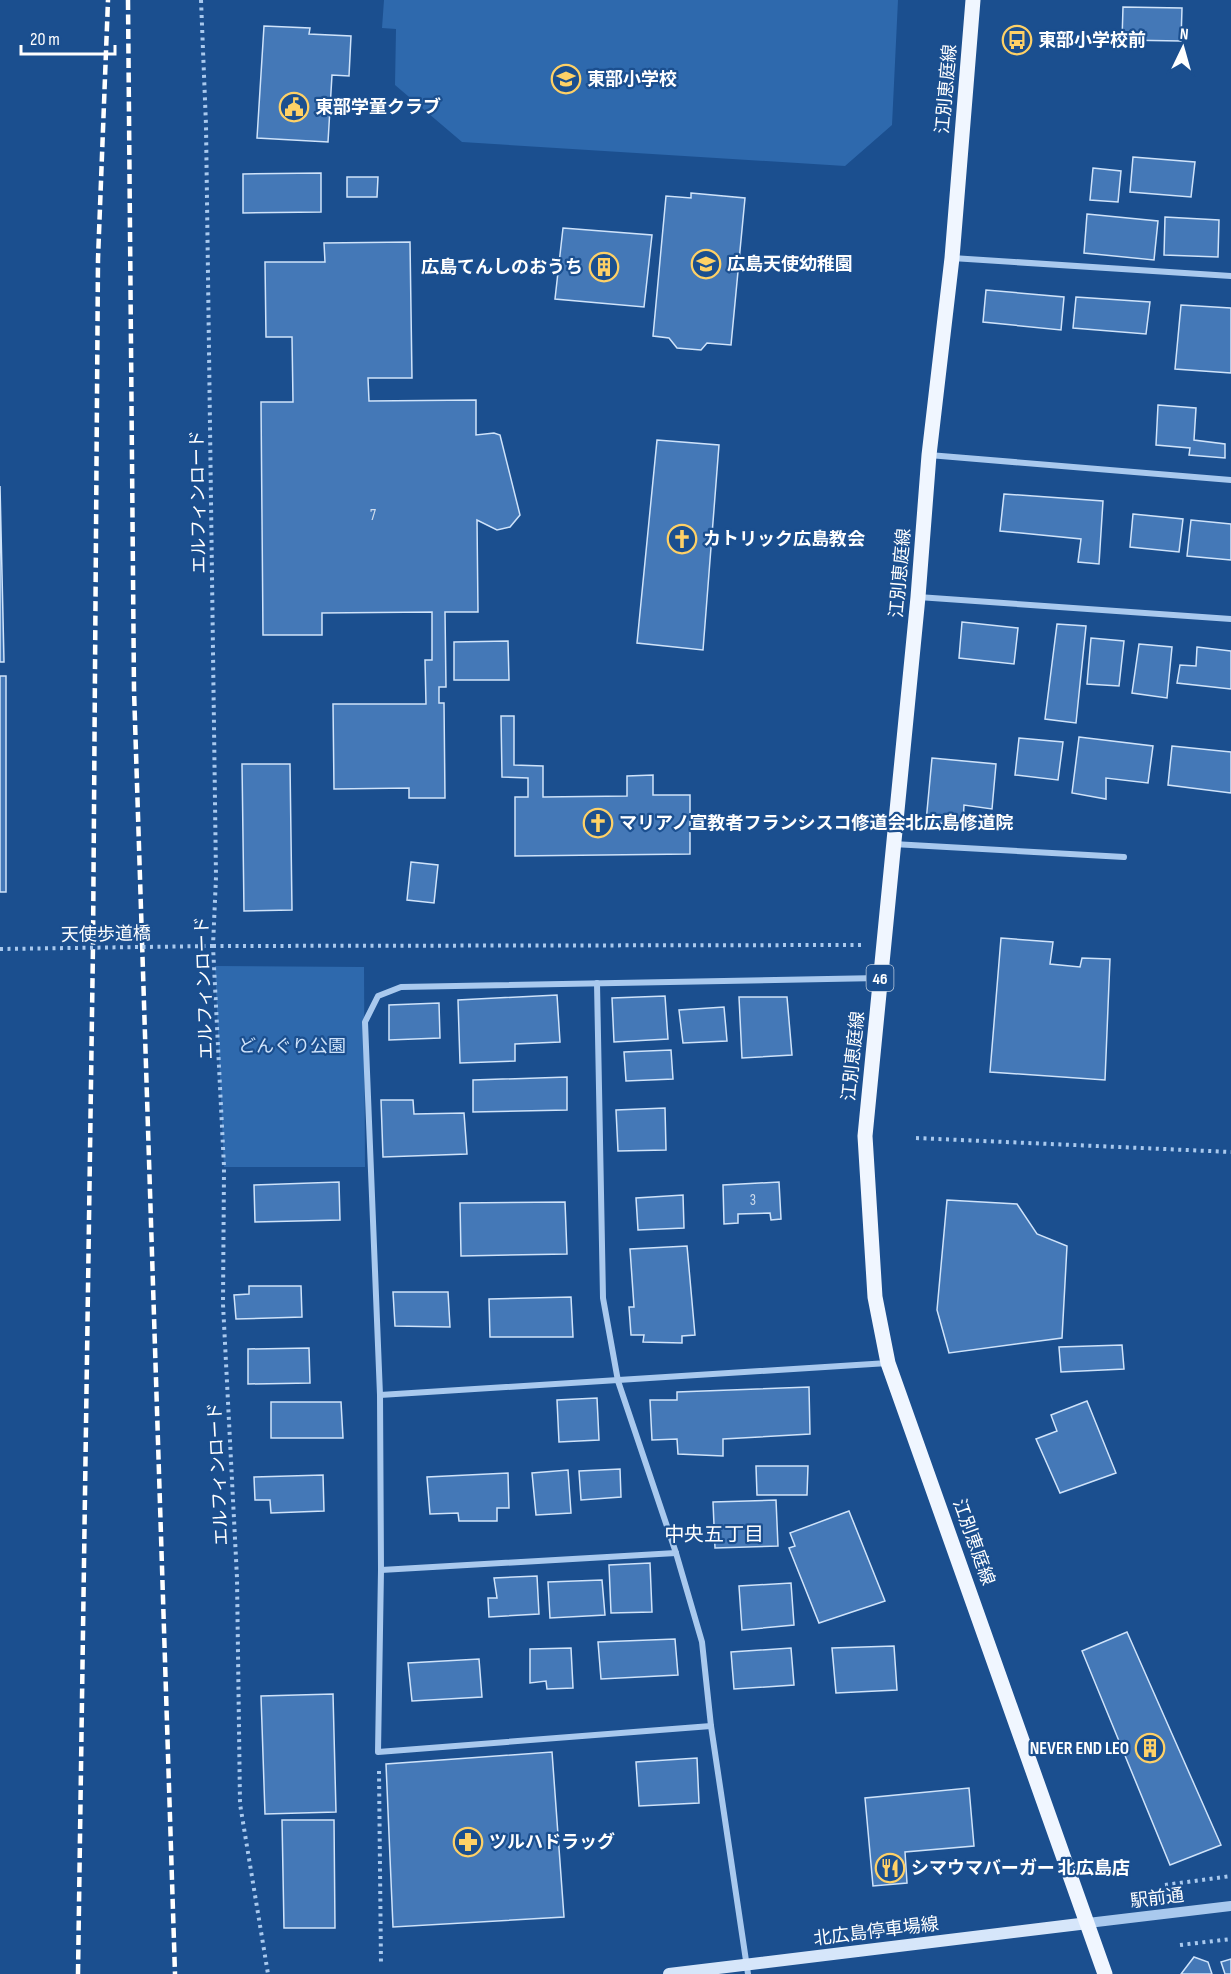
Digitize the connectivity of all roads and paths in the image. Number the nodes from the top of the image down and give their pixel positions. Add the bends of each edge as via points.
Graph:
1 (201, 0) edge
2 (974, 0) edge
3 (952, 258) junction
4 (1231, 276) edge
5 (929, 455) junction
6 (1231, 480) edge
7 (918, 597) junction
8 (1231, 619) edge
9 (892, 844) junction
10 (1124, 857) dead end
11 (213, 946) junction
12 (882, 946) junction
13 (0, 949) edge
14 (880, 978) junction
15 (597, 983) junction
16 (916, 1138) dead end
17 (1231, 1152) edge
18 (888, 1363) junction
19 (618, 1381) junction
20 (380, 1395) junction
21 (676, 1553) junction
22 (381, 1570) junction
23 (711, 1726) junction
24 (378, 1752) junction
25 (1231, 1876) edge
26 (1165, 1885) dead end
27 (1231, 1906) edge
28 (1088, 1923) junction
29 (1231, 1939) edge
30 (1180, 1945) dead end
31 (381, 1966) dead end
32 (748, 1969) edge
33 (268, 1973) edge
34 (669, 1974) edge
35 (1105, 1974) edge

1 - 11 path, エルフィンロード via 207,149 216,877
2 - 3 main road, 江別恵庭線 / 46
3 - 4 street
3 - 5 main road, 江別恵庭線 / 46
5 - 6 street
5 - 7 main road, 江別恵庭線 / 46
7 - 8 street
7 - 9 main road, 江別恵庭線 / 46
9 - 10 street
9 - 12 main road, 江別恵庭線 / 46
11 - 12 path, 天使歩道橋
11 - 13 path, 天使歩道橋, bridge
11 - 33 path, エルフィンロード via 224,1167 222,1304 237,1578 240,1804
12 - 14 main road, 江別恵庭線 / 46
14 - 15 street
14 - 18 main road, 江別恵庭線 / 46 via 865,1136 875,1297
15 - 19 street via 603,1298
15 - 20 street via 402,987 378,996 365,1022
16 - 17 path
18 - 19 street
18 - 28 main road, 江別恵庭線 / 46
19 - 20 street
19 - 21 street
20 - 22 street
21 - 22 street
21 - 23 street via 702,1642
22 - 24 street
23 - 24 street
23 - 32 street
24 - 31 path
25 - 26 path
27 - 28 street, 駅前通
28 - 32 main road, 北広島停車場線
28 - 35 main road, 江別恵庭線 / 46
29 - 30 path
32 - 34 main road, 北広島停車場線

